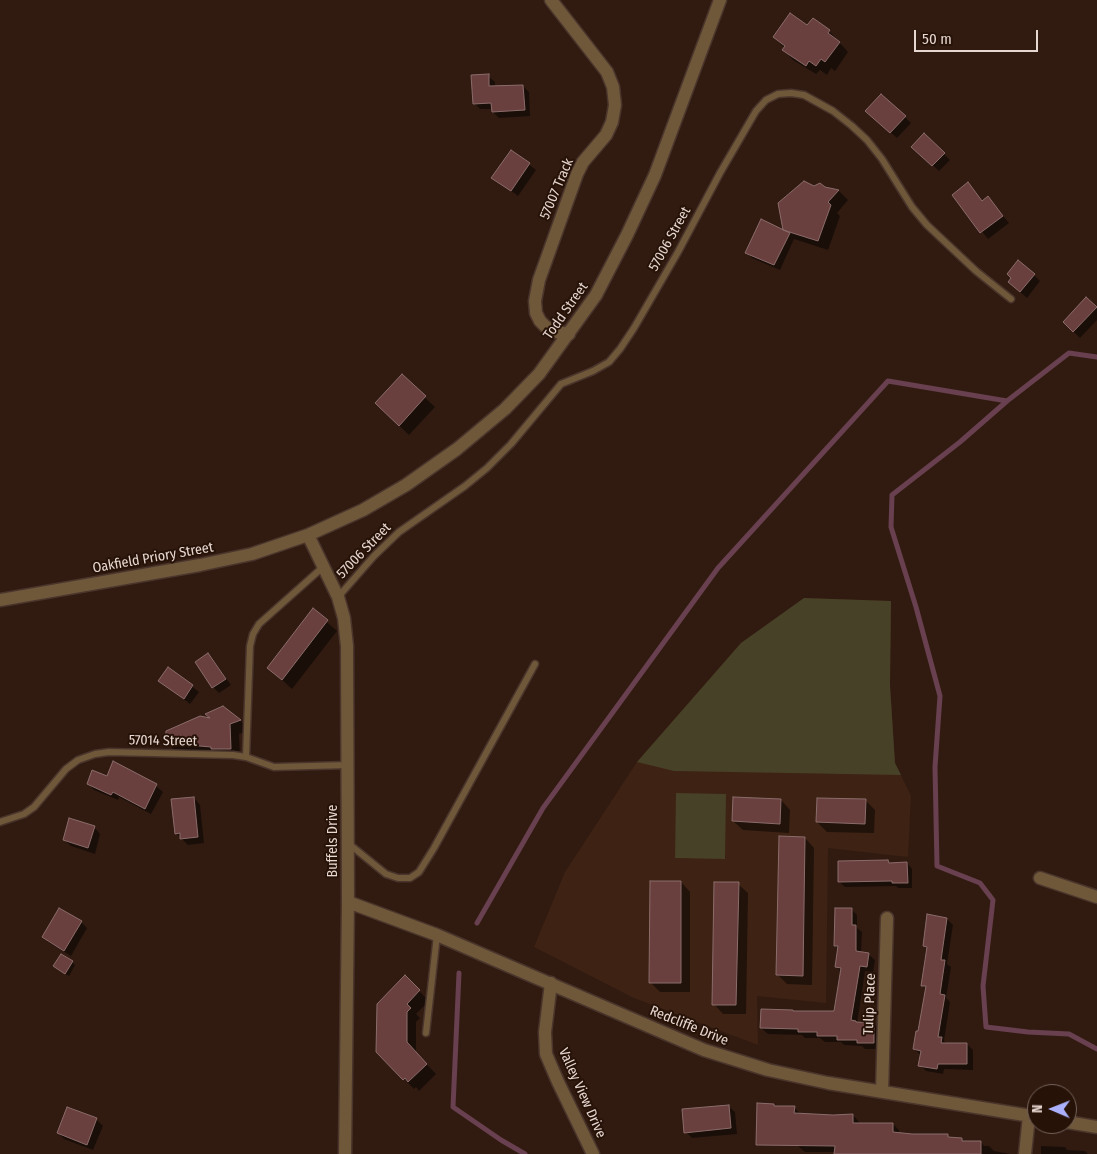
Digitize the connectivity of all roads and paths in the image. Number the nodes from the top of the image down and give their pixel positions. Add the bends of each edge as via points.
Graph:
1 (551, 0) edge
2 (720, 0) edge
3 (1010, 299) dead end
4 (569, 334) junction
5 (308, 535) junction
6 (323, 567) junction
7 (338, 597) junction
8 (0, 600) edge
9 (535, 664) dead end
10 (246, 757) junction
11 (348, 765) junction
12 (0, 822) edge
13 (348, 843) junction
14 (1040, 878) dead end
15 (1097, 896) edge
16 (348, 902) junction
17 (888, 918) dead end
18 (437, 935) junction
19 (551, 983) junction
20 (426, 1033) dead end
21 (882, 1092) junction
22 (1027, 1115) edge
23 (1077, 1124) edge
24 (1097, 1127) edge
25 (1029, 1134) edge
26 (346, 1154) edge
27 (593, 1154) edge
28 (1025, 1154) edge

1 - 4 street, 57007 Track via 607,72 615,105 606,135 577,174 544,265 535,300 536,312 546,327
2 - 4 street, Todd Street via 655,175 596,295
3 - 7 lane, 57006 Street via 927,225 882,159 852,126 804,95 778,94 766,100 756,111 634,328 609,362 561,384 487,468 399,532
4 - 5 street, Todd Street via 505,409 457,449 363,510
5 - 6 street, Buffels Drive
5 - 8 street, Oakfield Priory Street via 252,554 200,565
6 - 7 street, Buffels Drive
6 - 10 lane via 259,624 253,634
7 - 11 street, Buffels Drive via 347,646
9 - 13 lane via 419,872 410,878 386,874
10 - 11 lane, 57014 Street via 274,767
10 - 12 lane, 57014 Street via 95,754 66,769 34,807
11 - 13 street, Buffels Drive
13 - 16 street, Buffels Drive
14 - 15 street
16 - 18 street, Redcliffe Drive
16 - 26 street, Buffels Drive
17 - 21 street, Tulip Place
18 - 19 street, Redcliffe Drive
18 - 20 lane
19 - 21 street, Redcliffe Drive via 704,1050 768,1070
19 - 27 street, Valley View Drive via 545,1032 546,1054
21 - 22 street, Redcliffe Drive
23 - 24 street
25 - 28 street

